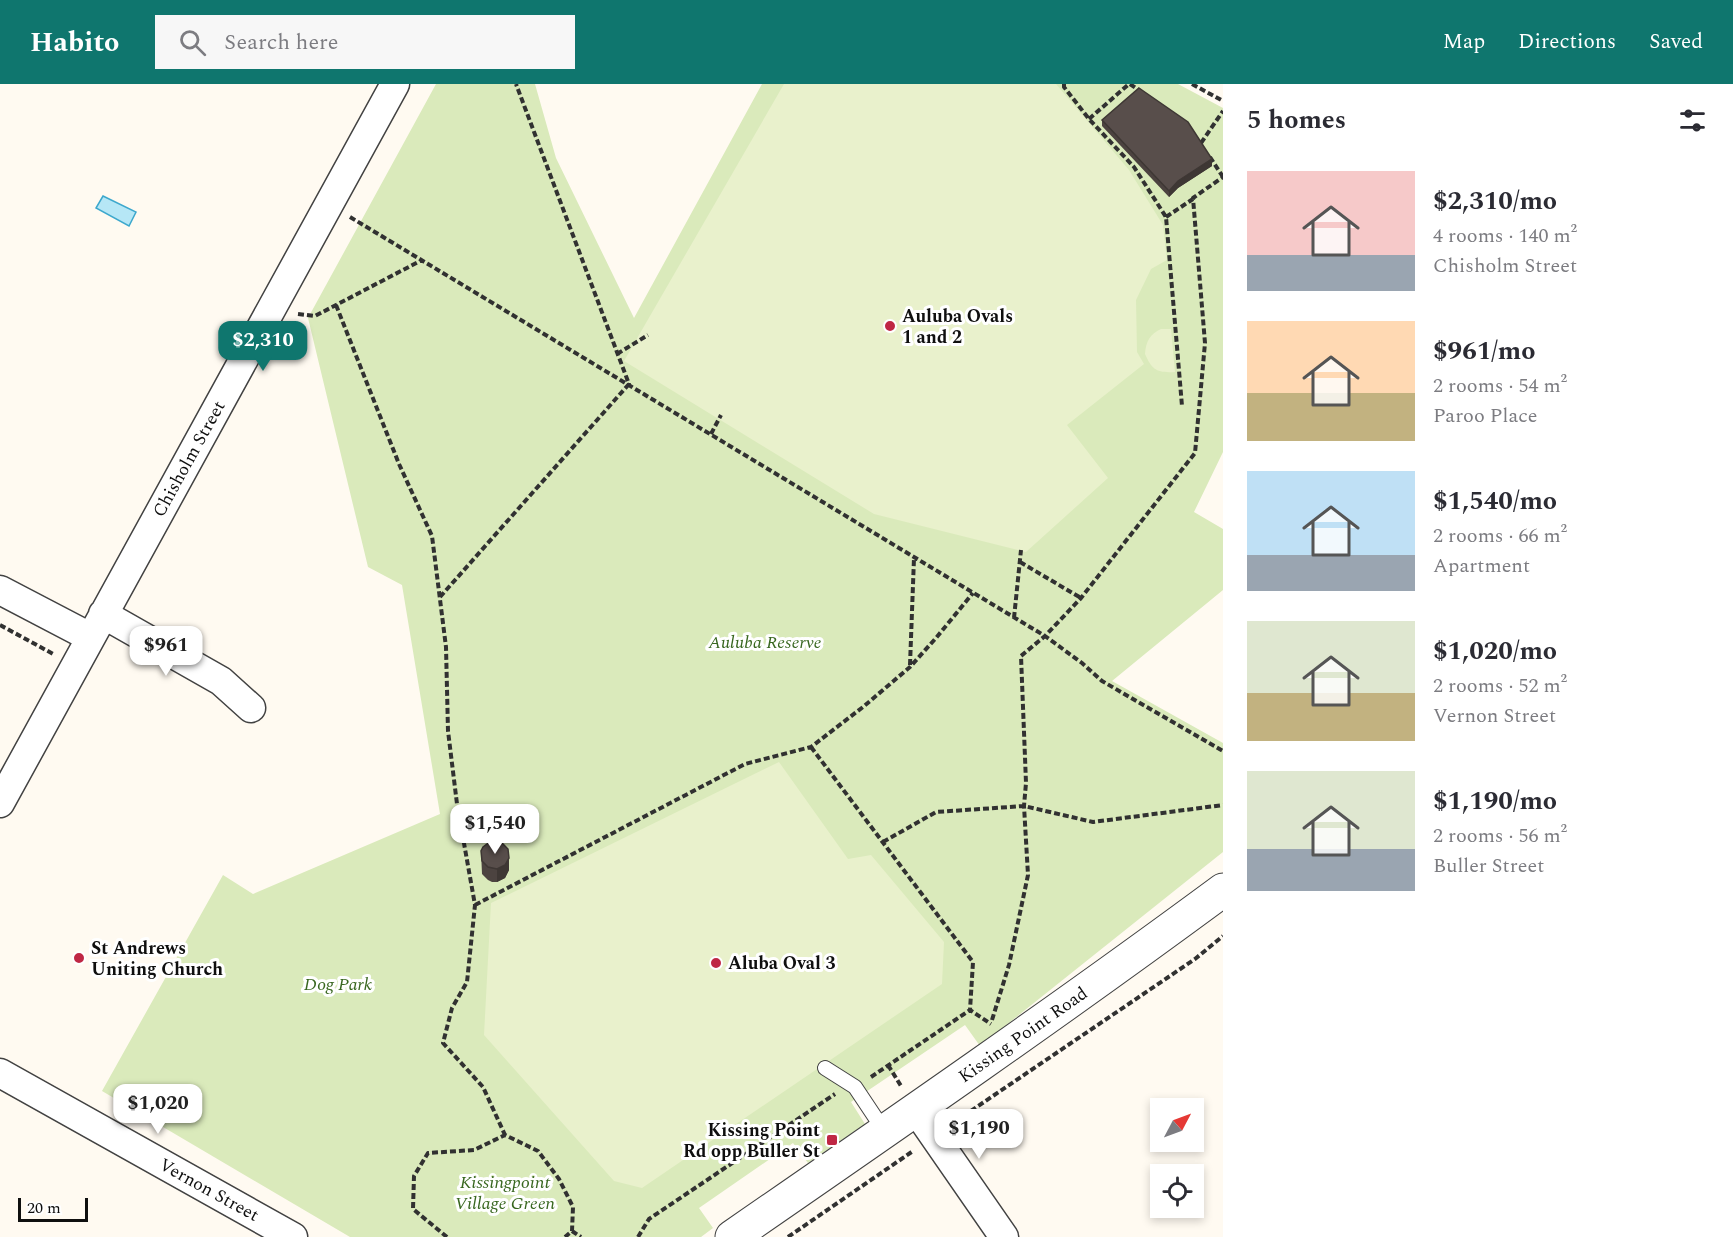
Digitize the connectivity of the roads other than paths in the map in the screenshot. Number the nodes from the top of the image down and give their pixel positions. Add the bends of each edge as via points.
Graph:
1 (395, 84) edge
2 (0, 590) edge
3 (97, 626) junction
4 (251, 708) dead end
5 (0, 802) edge
6 (1223, 890) edge
7 (825, 1068) dead end
8 (0, 1073) edge
9 (910, 1100) junction
10 (885, 1132) junction
11 (293, 1237) edge
12 (732, 1237) edge
13 (1004, 1237) edge

1 - 3 street, Chisholm Street
2 - 3 street
3 - 4 street via 221,681
3 - 5 street, Chisholm Street
6 - 9 street, Kissing Point Road via 1121,965
7 - 10 lane via 855,1087
8 - 11 street, Vernon Street
9 - 10 street, Kissing Point Road
9 - 13 street
10 - 12 street, Kissing Point Road

